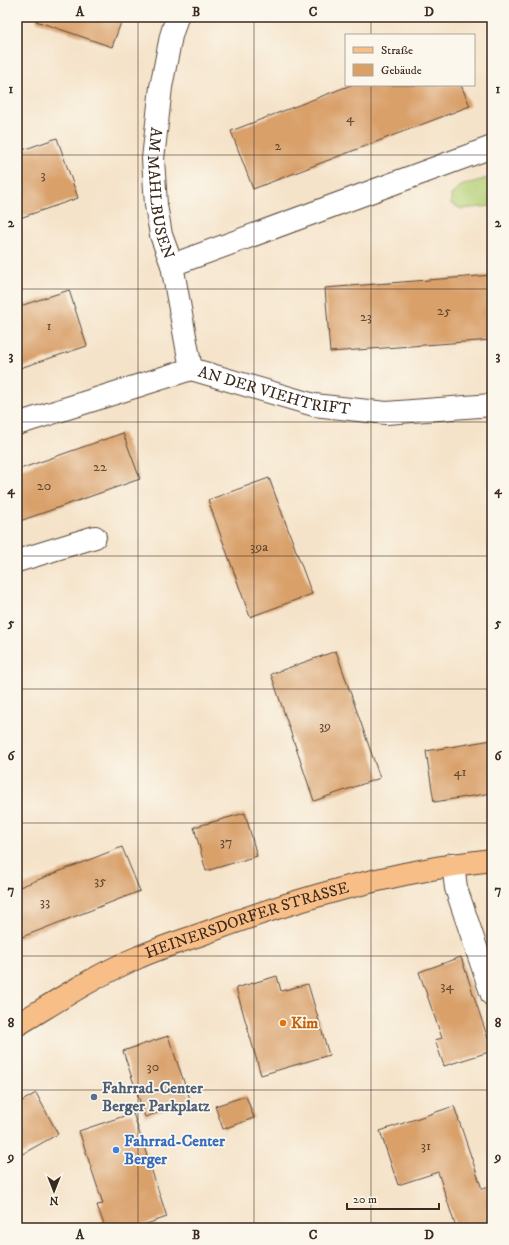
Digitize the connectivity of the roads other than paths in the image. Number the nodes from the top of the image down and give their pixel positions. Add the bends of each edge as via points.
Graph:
1 (177, 17) edge
2 (492, 147) edge
3 (172, 265) junction
4 (191, 369) junction
5 (492, 405) edge
6 (17, 424) edge
7 (95, 537) dead end
8 (17, 561) edge
9 (492, 860) edge
10 (452, 864) junction
11 (492, 994) edge
12 (17, 1025) edge

1 - 3 street, AM MAHLBUSEN via 161,87 153,159 161,235
2 - 3 street
3 - 4 street, AM MAHLBUSEN
4 - 5 street, AN DER VIEHTRIFT via 314,405 386,412
4 - 6 street, AN DER VIEHTRIFT
7 - 8 street
9 - 10 main road, HEINERSDORFER STRASSE
10 - 11 street via 456,888
10 - 12 main road, HEINERSDORFER STRASSE via 325,893 244,918 139,957 95,979

